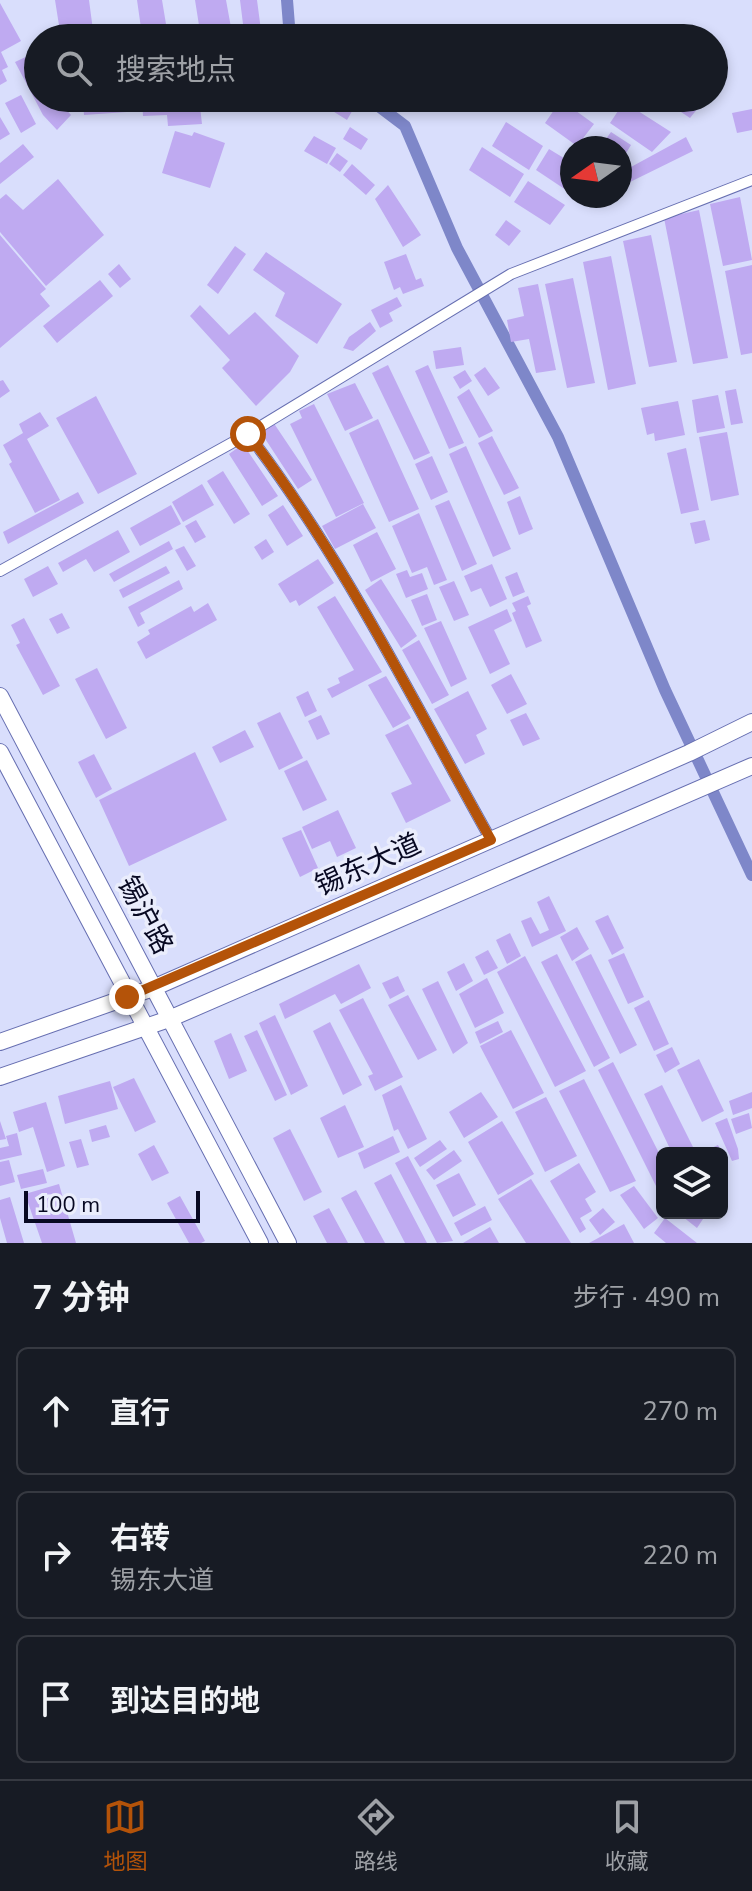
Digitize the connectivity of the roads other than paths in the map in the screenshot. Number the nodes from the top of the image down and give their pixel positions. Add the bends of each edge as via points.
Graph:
1 (752, 180) edge
2 (248, 434) junction
3 (0, 571) edge
4 (0, 696) edge
5 (752, 722) edge
6 (0, 752) edge
7 (752, 766) edge
8 (491, 840) junction
9 (153, 988) junction
10 (127, 997) junction
11 (169, 1019) junction
12 (146, 1027) junction
13 (0, 1042) edge
14 (0, 1077) edge
15 (260, 1243) edge
16 (288, 1243) edge

1 - 2 street via 511,274
2 - 3 street
2 - 8 street via 347,581
4 - 9 main road, 锡沪路
5 - 8 main road, 锡东大道
6 - 10 main road, 锡沪路
7 - 11 main road
8 - 9 main road, 锡东大道
9 - 10 main road, 锡东大道
9 - 11 main road, 锡沪路
10 - 12 main road, 锡沪路
10 - 13 main road, 锡东大道
11 - 12 main road
11 - 16 main road, 锡沪路
12 - 14 main road
12 - 15 main road, 锡沪路

